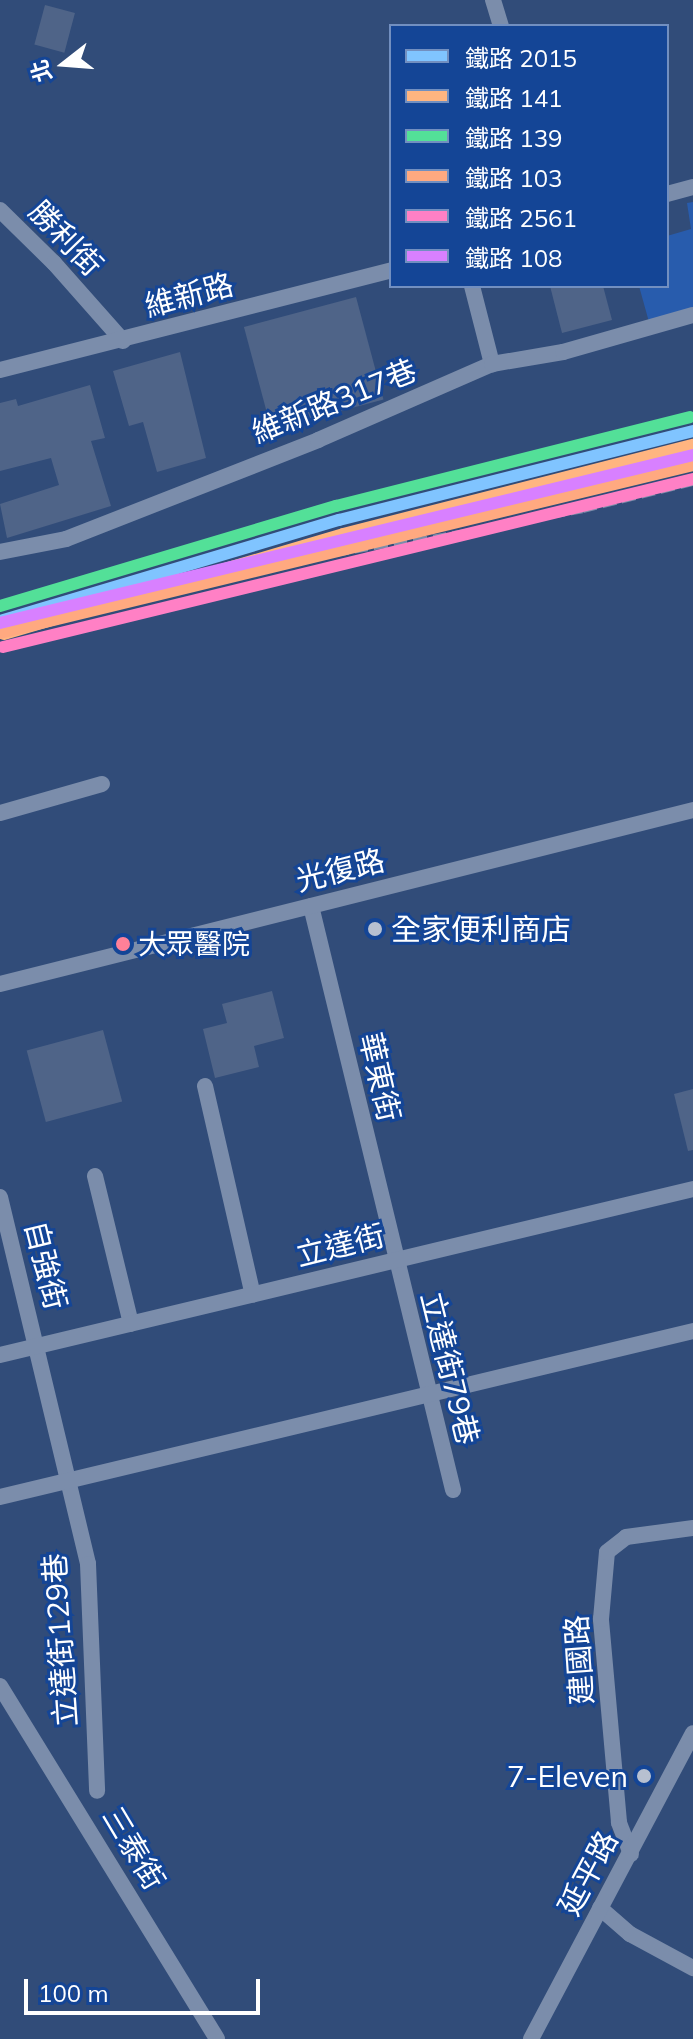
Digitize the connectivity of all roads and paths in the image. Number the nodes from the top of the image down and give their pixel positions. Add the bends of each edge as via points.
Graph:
1 (493, 0) edge
2 (500, 24) edge
3 (693, 187) edge
4 (669, 193) edge
5 (0, 210) edge
6 (389, 271) edge
7 (473, 288) edge
8 (693, 315) edge
9 (123, 341) junction
10 (492, 364) junction
11 (0, 370) edge
12 (0, 552) edge
13 (102, 784) dead end
14 (0, 813) edge
15 (692, 815) edge
16 (311, 906) junction
17 (0, 984) edge
18 (205, 1086) dead end
19 (95, 1176) dead end
20 (693, 1189) edge
21 (0, 1197) edge
22 (394, 1261) junction
23 (253, 1295) junction
24 (131, 1324) junction
25 (693, 1331) edge
26 (37, 1347) junction
27 (0, 1355) edge
28 (427, 1395) junction
29 (69, 1480) junction
30 (453, 1490) dead end
31 (0, 1497) edge
32 (693, 1528) edge
33 (0, 1686) edge
34 (693, 1733) edge
35 (687, 1756) edge
36 (97, 1791) dead end
37 (631, 1854) junction
38 (600, 1908) junction
39 (693, 1968) edge
40 (217, 2039) edge
41 (531, 2039) edge

1 - 2 street
3 - 4 street
5 - 9 street, 勝利街
6 - 9 street, 維新路
7 - 10 street
8 - 10 street, 維新路317巷 via 563,352
9 - 11 street, 維新路
10 - 12 street, 維新路317巷 via 318,440 66,539
13 - 14 street
15 - 16 street, 光復路
16 - 17 street, 光復路
16 - 22 street, 華東街
18 - 23 street
19 - 24 street
20 - 22 street, 立達街
21 - 26 street, 自強街
22 - 23 street, 立達街
22 - 28 street, 立達街79巷
23 - 24 street, 立達街
24 - 26 street, 立達街
25 - 28 street
26 - 27 street, 立達街
26 - 29 street, 立達街129巷
28 - 29 street
28 - 30 street, 立達街79巷
29 - 31 street
29 - 36 street, 立達街129巷 via 88,1564
32 - 37 street, 建國路 via 626,1537 607,1552 601,1619 619,1822
33 - 40 street, 三泰街
34 - 35 street, 延平路
35 - 37 street, 延平路
37 - 38 street, 延平路
38 - 39 street via 630,1934
38 - 41 street, 延平路

